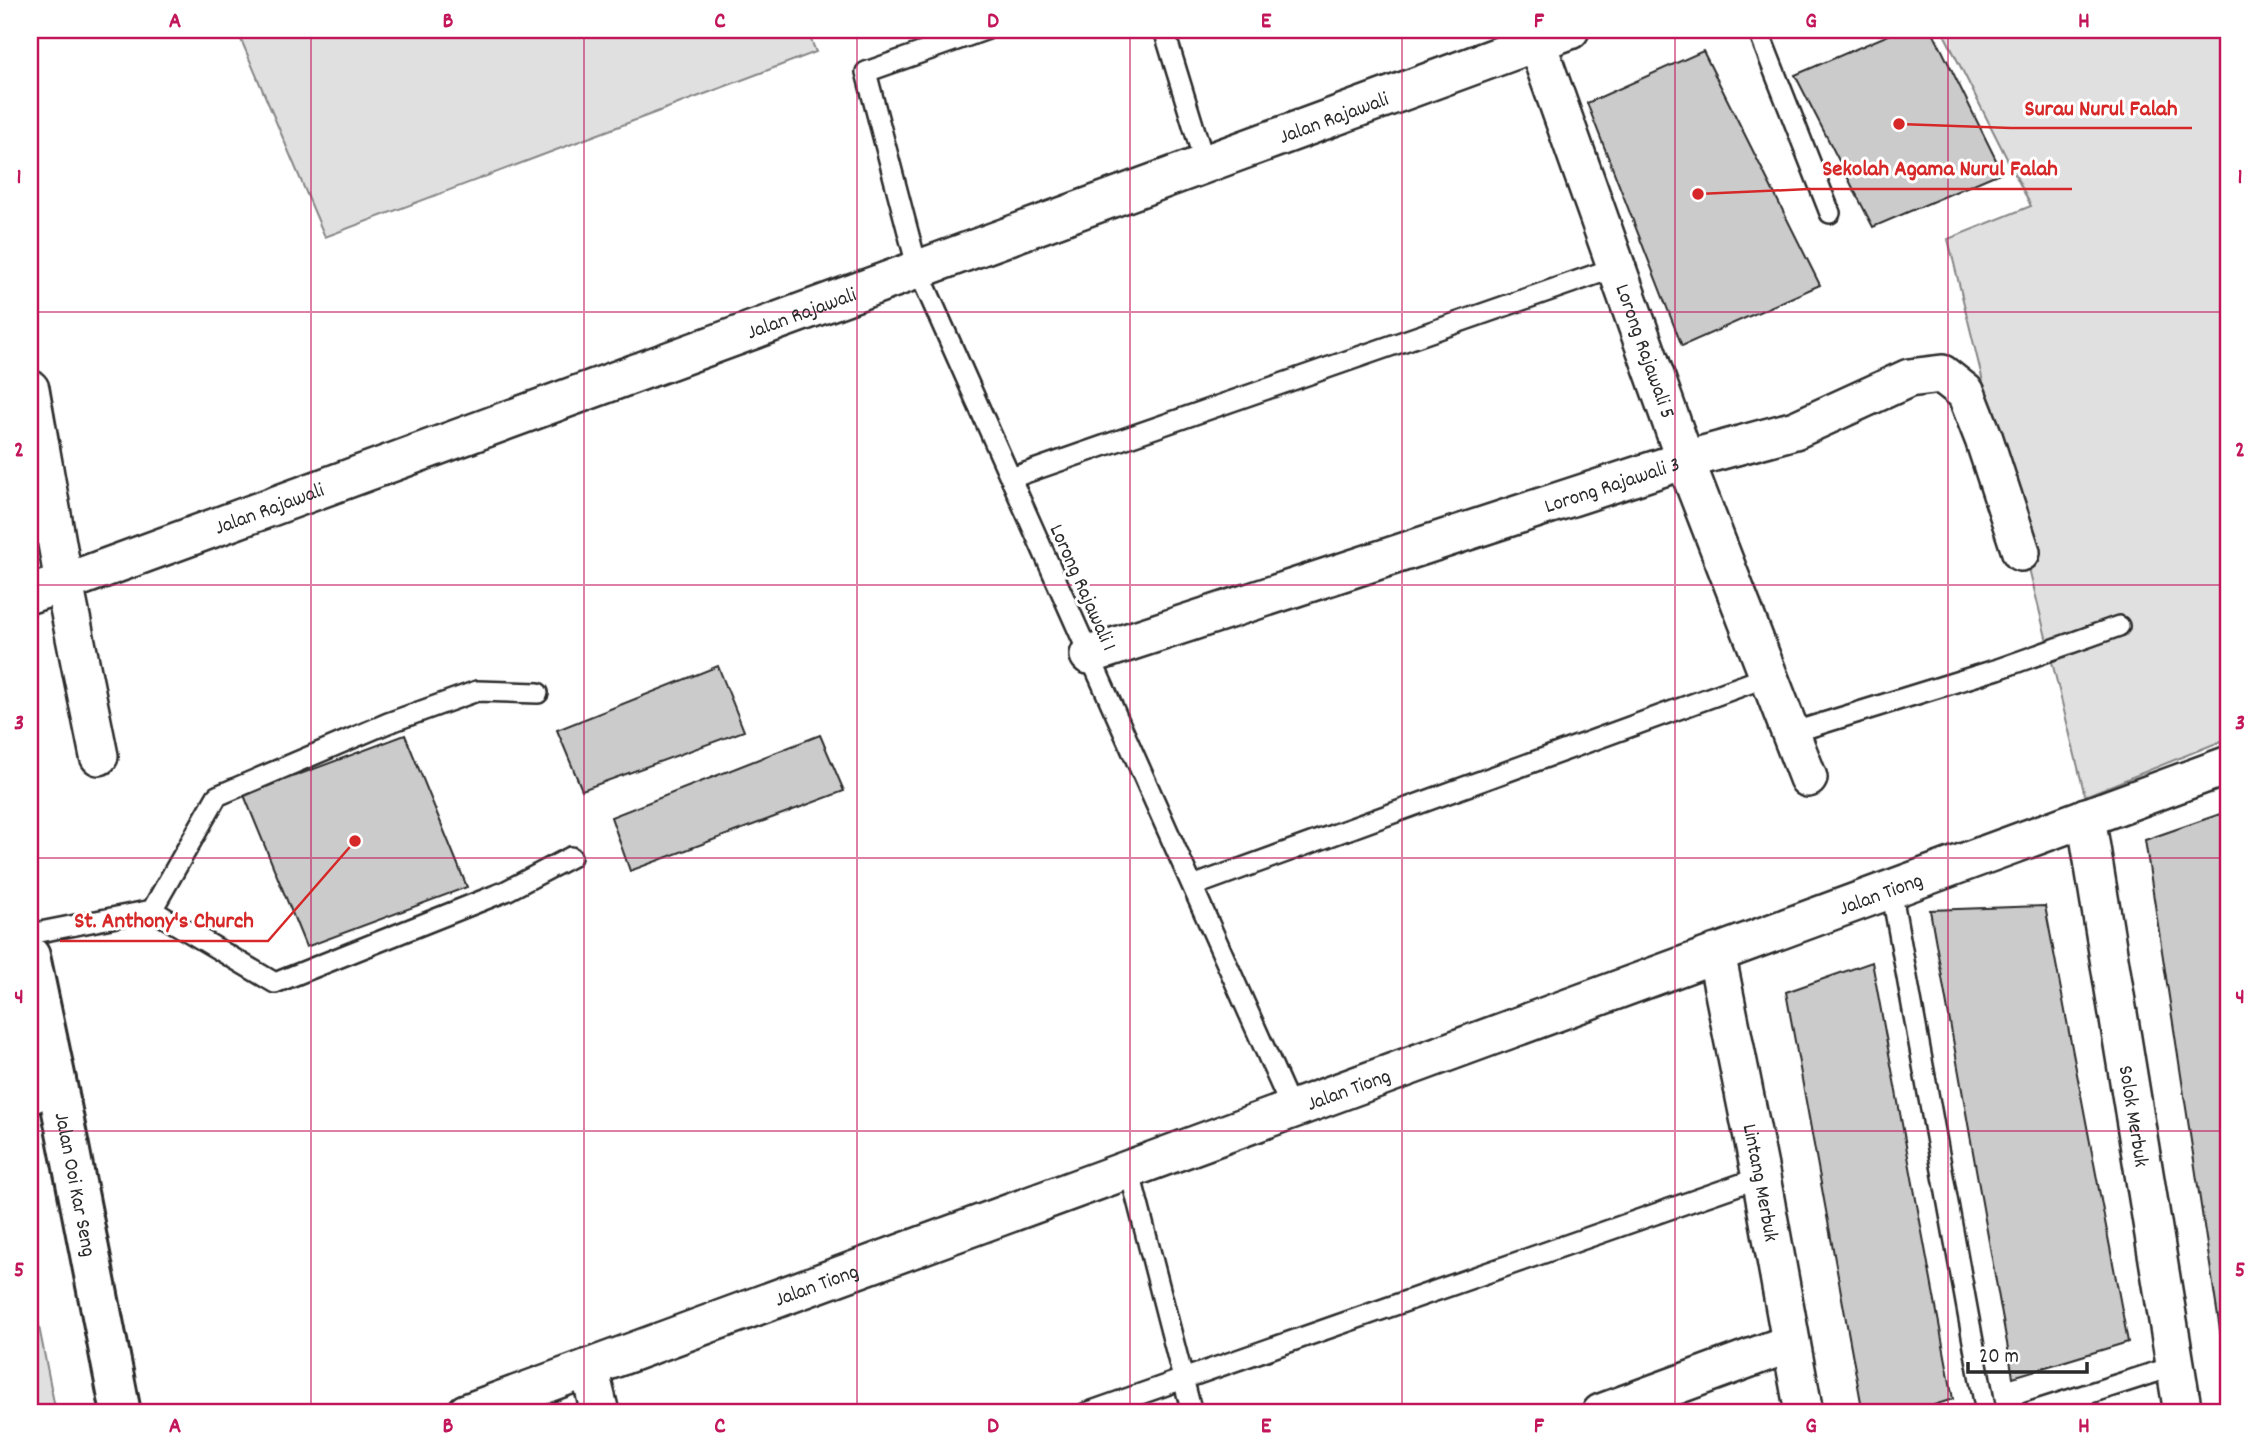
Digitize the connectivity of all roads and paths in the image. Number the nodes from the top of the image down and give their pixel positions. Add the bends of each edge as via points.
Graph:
1 (985, 30) edge
2 (1164, 30) edge
3 (1758, 30) edge
4 (1553, 35) edge
5 (1205, 164) junction
6 (1830, 213) dead end
7 (1617, 267) junction
8 (918, 270) junction
9 (30, 389) edge
10 (1685, 460) junction
11 (1011, 478) junction
12 (2021, 552) dead end
13 (47, 588) edge
14 (2119, 625) dead end
15 (1090, 654) junction
16 (1769, 676) junction
17 (538, 693) dead end
18 (1791, 733) junction
19 (99, 756) dead end
20 (2229, 765) edge
21 (1808, 778) dead end
22 (2086, 817) junction
23 (571, 857) dead end
24 (1193, 886) junction
25 (1891, 889) junction
26 (152, 910) junction
27 (30, 934) edge
28 (1716, 953) junction
29 (30, 956) edge
30 (43, 1088) edge
31 (1292, 1110) junction
32 (1129, 1169) junction
33 (1761, 1177) junction
34 (1791, 1343) junction
35 (2175, 1366) junction
36 (589, 1368) junction
37 (1183, 1379) junction
38 (121, 1413) edge
39 (466, 1413) edge
40 (600, 1413) edge
41 (1086, 1413) edge
42 (1192, 1413) edge
43 (1606, 1413) edge
44 (1804, 1413) edge
45 (1986, 1413) edge
46 (2028, 1413) edge
47 (2183, 1413) edge

1 - 8 lane, Lorong Rajawali 1 via 866,72
2 - 5 lane
3 - 6 lane
4 - 5 street, Jalan Rajawali
4 - 7 street, Lorong Rajawali 5
5 - 8 street, Jalan Rajawali
7 - 10 street, Lorong Rajawali 5
7 - 11 lane
8 - 11 lane, Lorong Rajawali 1
8 - 13 street, Jalan Rajawali
9 - 13 street
10 - 12 street, Lorong Rajawali 3 via 1796,430 1909,379 1942,374 1966,393
10 - 15 street, Lorong Rajawali 3
10 - 16 street, Lorong Rajawali 5
11 - 15 lane, Lorong Rajawali 1
13 - 19 street
14 - 18 lane via 1998,670
15 - 24 lane, Lorong Rajawali 1
16 - 18 street, Lorong Rajawali 5
16 - 24 lane
17 - 26 lane via 477,691 387,723 217,796
18 - 21 street, Lorong Rajawali 5
20 - 22 street, Jalan Tiong
22 - 25 street, Jalan Tiong
22 - 35 street, Solok Merbuk
23 - 26 lane via 506,891 275,983
24 - 31 lane, Lorong Rajawali 1
25 - 28 street, Jalan Tiong
25 - 45 lane
26 - 27 lane
28 - 31 street, Jalan Tiong
28 - 33 street, Lintang Merbuk
29 - 30 main road, Jalan Ooi Kar Seng
30 - 38 main road, Jalan Ooi Kar Seng
31 - 32 street, Jalan Tiong
32 - 36 street, Jalan Tiong
32 - 37 lane
33 - 34 street, Lintang Merbuk
33 - 37 lane
34 - 43 street
34 - 44 street, Lintang Merbuk
35 - 46 lane
35 - 47 street, Solok Merbuk
36 - 39 street, Jalan Tiong
36 - 40 street
37 - 41 lane
37 - 42 lane

